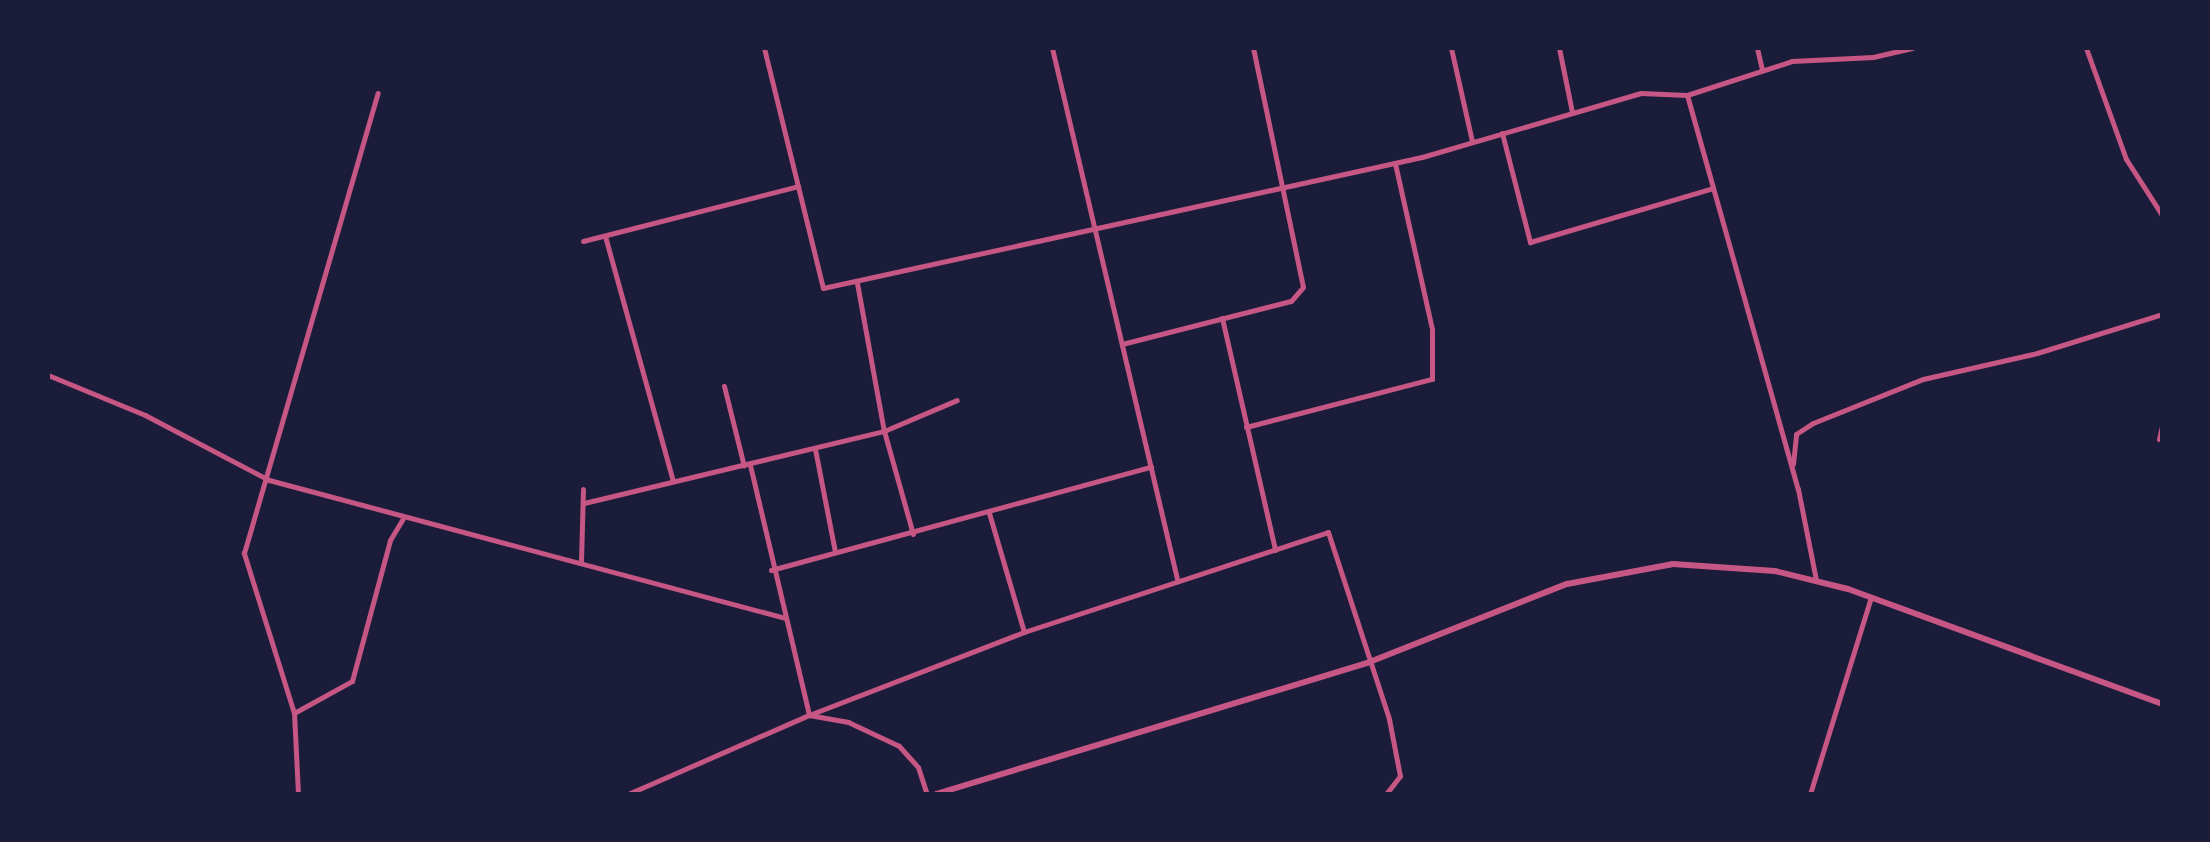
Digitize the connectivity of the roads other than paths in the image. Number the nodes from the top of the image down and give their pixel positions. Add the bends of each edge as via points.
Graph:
1 (764, 48) edge
2 (1052, 48) edge
3 (1253, 48) edge
4 (1451, 48) edge
5 (1559, 48) edge
6 (1757, 48) edge
7 (1912, 48) edge
8 (2086, 48) edge
9 (1762, 70) junction
10 (378, 93) dead end
11 (1687, 95) junction
12 (1572, 112) junction
13 (1502, 133) junction
14 (1472, 141) junction
15 (1395, 163) junction
16 (798, 186) junction
17 (1280, 189) junction
18 (1710, 189) junction
19 (2162, 215) edge
20 (1099, 232) junction
21 (605, 236) junction
22 (583, 241) dead end
23 (857, 283) junction
24 (2162, 314) edge
25 (1222, 318) junction
26 (1122, 344) junction
27 (48, 375) edge
28 (724, 386) dead end
29 (957, 400) dead end
30 (2162, 426) edge
31 (1246, 427) junction
32 (884, 431) junction
33 (2159, 439) dead end
34 (815, 449) junction
35 (747, 466) junction
36 (1151, 467) junction
37 (1793, 473) junction
38 (269, 480) junction
39 (673, 481) junction
40 (583, 489) dead end
41 (584, 503) junction
42 (989, 513) junction
43 (403, 518) junction
44 (913, 534) junction
45 (1275, 550) junction
46 (835, 552) junction
47 (581, 561) junction
48 (771, 570) junction
49 (1177, 579) junction
50 (1816, 580) junction
51 (1871, 596) junction
52 (785, 618) junction
53 (1024, 632) junction
54 (1367, 663) junction
55 (2162, 694) edge
56 (2160, 703) edge
57 (294, 713) junction
58 (809, 715) junction
59 (298, 794) edge
60 (628, 794) edge
61 (927, 794) edge
62 (936, 794) edge
63 (1386, 794) edge
64 (1810, 794) edge

1 - 16 street
2 - 20 street via 1073,152
3 - 17 street
4 - 14 street
5 - 12 street
6 - 9 street
7 - 9 street via 1873,57 1812,57
8 - 19 street via 2126,159
9 - 11 street
10 - 38 street
11 - 12 street via 1657,90
11 - 18 street
12 - 13 street
13 - 14 street
13 - 18 street via 1530,242
14 - 15 street
15 - 17 street
15 - 31 street via 1432,329 1432,379
16 - 21 street
16 - 23 street via 823,288
17 - 20 street via 1160,212
17 - 25 street via 1303,287 1291,301
18 - 37 street
20 - 23 street
20 - 26 street
21 - 22 street
21 - 39 street
23 - 32 street
24 - 37 street via 2037,353 1923,379 1813,423 1796,434
25 - 26 street
25 - 31 street
26 - 36 street
27 - 38 street via 145,415
28 - 35 street
29 - 32 street
30 - 33 street
31 - 45 street
32 - 34 street
32 - 44 street
34 - 35 street
34 - 46 street
35 - 39 street
35 - 48 street
36 - 42 street
36 - 49 street
37 - 50 street
38 - 43 street
38 - 57 street via 244,553
39 - 41 street
40 - 41 street
41 - 47 street
42 - 44 street
42 - 53 street
43 - 47 street
43 - 57 street via 390,540 352,681
44 - 46 street
45 - 49 street
45 - 54 street via 1328,532
46 - 48 street
47 - 52 street
48 - 52 street
49 - 53 street
50 - 51 street
50 - 54 street via 1697,563 1611,574 1534,595
51 - 56 street
51 - 64 street
52 - 58 street
53 - 58 street
54 - 62 street
54 - 63 street via 1389,719 1399,768 1396,785
55 - 56 street
57 - 59 street
58 - 60 street
58 - 61 street via 848,722 899,746 918,767

